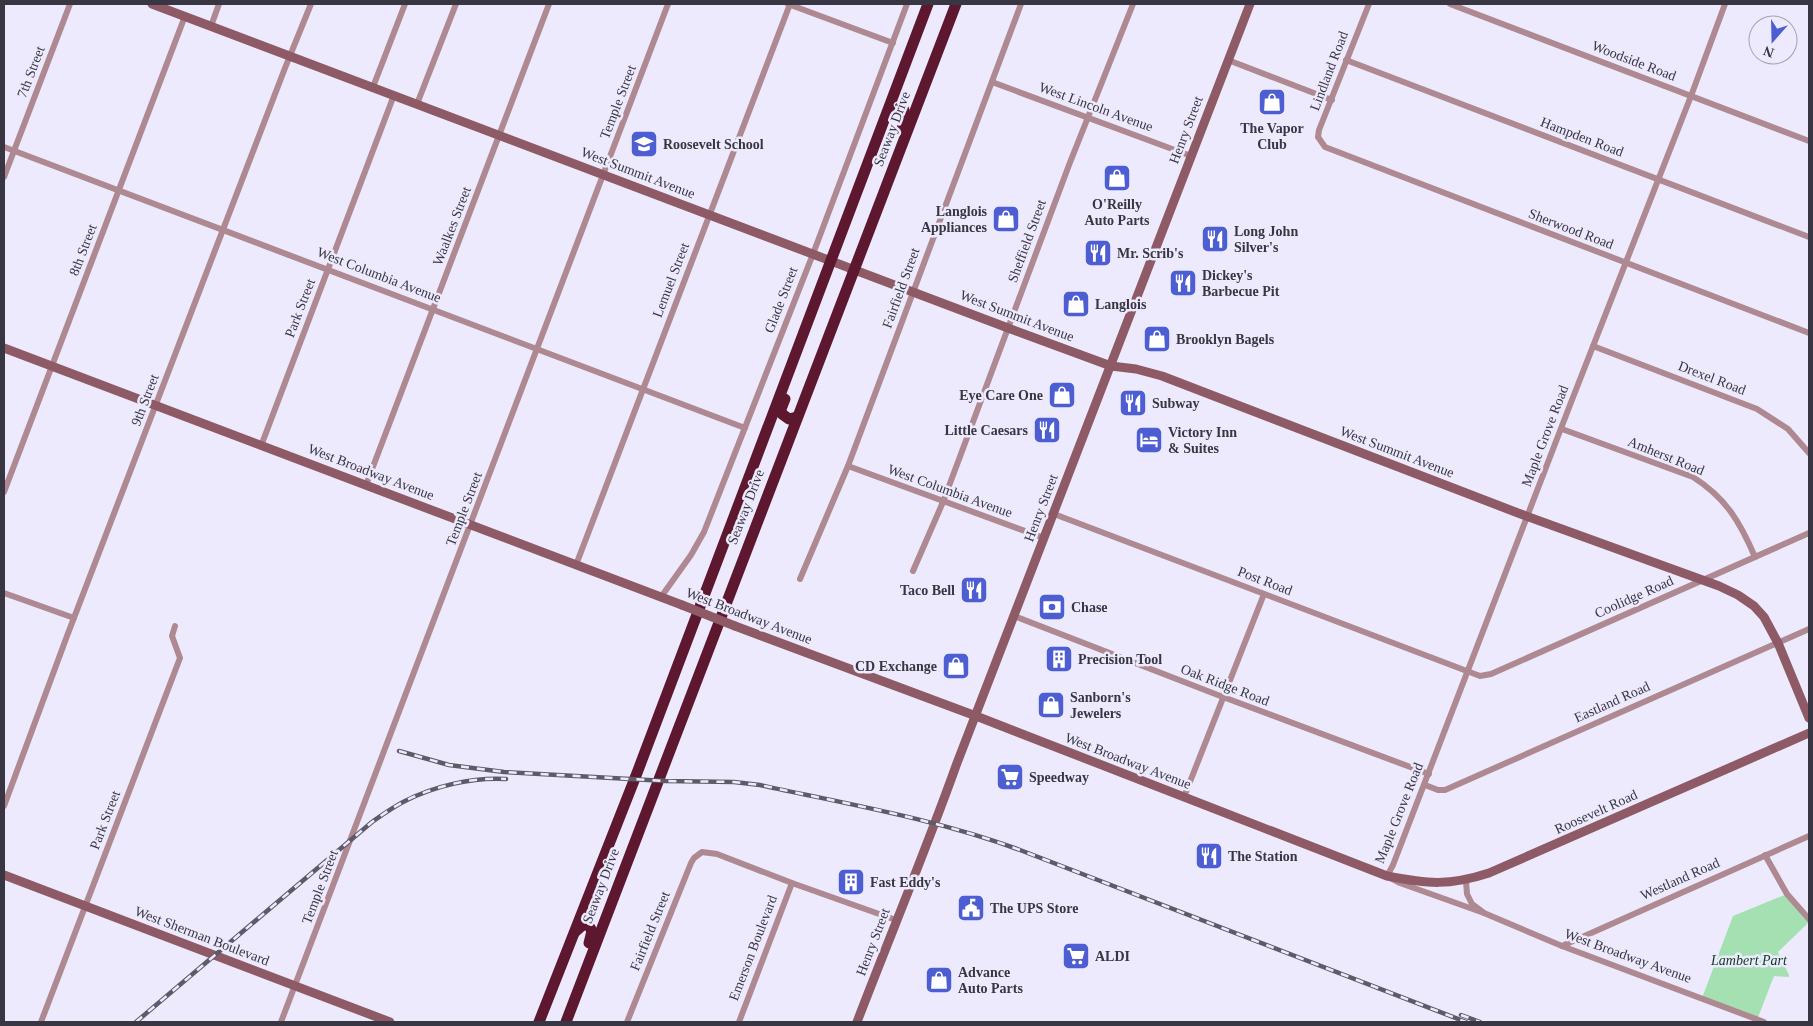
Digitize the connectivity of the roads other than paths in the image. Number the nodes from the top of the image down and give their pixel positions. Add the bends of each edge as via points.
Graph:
1 (70, 4) edge
2 (152, 4) edge
3 (219, 4) edge
4 (311, 4) edge
5 (405, 4) edge
6 (456, 4) edge
7 (549, 4) edge
8 (668, 4) edge
9 (789, 4) edge
10 (907, 4) edge
11 (928, 4) edge
12 (956, 4) edge
13 (1022, 4) edge
14 (1133, 4) edge
15 (1250, 4) edge
16 (1369, 4) edge
17 (1450, 4) edge
18 (1725, 4) edge
19 (185, 16) junction
20 (210, 26) junction
21 (893, 43) junction
22 (290, 56) junction
23 (1228, 60) junction
24 (1346, 60) junction
25 (992, 82) junction
26 (373, 87) junction
27 (394, 95) junction
28 (1691, 96) junction
29 (1332, 100) junction
30 (417, 104) junction
31 (885, 118) junction
32 (1089, 118) junction
33 (500, 135) junction
34 (1809, 141) edge
35 (4, 147) edge
36 (1325, 147) joint
37 (14, 151) junction
38 (1191, 156) junction
39 (604, 175) junction
40 (4, 177) edge
41 (1658, 179) junction
42 (119, 190) junction
43 (709, 214) junction
44 (224, 230) junction
45 (1809, 236) edge
46 (863, 246) junction
47 (813, 254) junction
48 (832, 261) junction
49 (1626, 263) junction
50 (328, 269) junction
51 (854, 270) junction
52 (913, 291) junction
53 (434, 309) junction
54 (1008, 328) junction
55 (1809, 333) edge
56 (1593, 346) junction
57 (4, 348) edge
58 (538, 349) junction
59 (52, 366) junction
60 (1111, 366) junction
61 (643, 389) junction
62 (156, 406) junction
63 (797, 417) junction
64 (745, 428) junction
65 (1562, 429) junction
66 (262, 446) junction
67 (1809, 453) edge
68 (848, 466) junction
69 (366, 485) junction
70 (4, 492) edge
71 (943, 502) junction
72 (1054, 514) junction
73 (1527, 516) junction
74 (471, 525) junction
75 (1809, 533) edge
76 (1044, 538) junction
77 (1755, 557) junction
78 (576, 565) junction
79 (913, 571) dead end
80 (800, 579) dead end
81 (1701, 580) junction
82 (4, 593) edge
83 (1264, 594) junction
84 (661, 597) junction
85 (1014, 616) junction
86 (74, 618) junction
87 (174, 626) dead end
88 (1809, 629) edge
89 (1778, 643) junction
90 (1468, 671) junction
91 (1223, 697) junction
92 (976, 716) junction
93 (1809, 718) edge
94 (1809, 733) edge
95 (1429, 774) junction
96 (1425, 784) junction
97 (1184, 797) junction
98 (4, 806) edge
99 (1809, 836) edge
100 (1766, 855) junction
101 (4, 875) edge
102 (1387, 876) junction
103 (1466, 881) junction
104 (792, 883) junction
105 (85, 906) junction
106 (1484, 913) junction
107 (1809, 919) edge
108 (896, 920) junction
109 (575, 932) junction
110 (1562, 946) junction
111 (296, 986) junction
112 (41, 1022) edge
113 (281, 1022) edge
114 (390, 1022) edge
115 (539, 1022) edge
116 (560, 1022) edge
117 (566, 1022) edge
118 (627, 1022) edge
119 (739, 1022) edge
120 (857, 1022) edge
121 (1764, 1022) edge

1 - 37 street, 7th Street
2 - 19 street, West Summit Avenue
3 - 20 street
4 - 22 street, 9th Street
5 - 26 street
6 - 30 street
7 - 33 street, Waalkes Street
8 - 39 street, Temple Street
9 - 21 street
9 - 43 street, Lemuel Street
10 - 21 street, Glade Street
11 - 31 highway, Seaway Drive
12 - 46 highway, Seaway Drive
13 - 25 street, Fairfield Street
14 - 32 street, Sheffield Street
15 - 23 street, Henry Street
16 - 24 street, Lindland Road
17 - 28 street, Woodside Road
18 - 28 street, Maple Grove Road
19 - 20 street, West Summit Avenue
19 - 42 street, 8th Street
20 - 22 street, West Summit Avenue
21 - 47 street, Glade Street
22 - 26 street, West Summit Avenue
22 - 44 street, 9th Street
23 - 29 street
23 - 38 street, Henry Street
24 - 29 street, Lindland Road
24 - 41 street, Hampden Road
25 - 32 street, West Lincoln Avenue
25 - 52 street, Fairfield Street
26 - 27 street, West Summit Avenue
27 - 30 street, West Summit Avenue
27 - 50 street, Park Street
28 - 34 street, Woodside Road
28 - 41 street, Maple Grove Road
29 - 36 street, Lindland Road via 1319,130 1318,137
30 - 33 street, West Summit Avenue
31 - 46 highway via 895,108 900,108 906,115 865,227
31 - 48 highway, Seaway Drive
32 - 38 street, West Lincoln Avenue
32 - 54 street, Sheffield Street
33 - 39 street, West Summit Avenue
33 - 53 street, Waalkes Street
35 - 37 street, West Columbia Avenue
36 - 49 street, Sherwood Road
37 - 40 street, 7th Street
37 - 42 street, West Columbia Avenue
38 - 60 street, Henry Street
39 - 43 street, West Summit Avenue
39 - 58 street, Temple Street
41 - 45 street, Hampden Road
41 - 49 street, Maple Grove Road
42 - 44 street, West Columbia Avenue
42 - 59 street, 8th Street
43 - 47 street, West Summit Avenue
43 - 61 street, Lemuel Street
44 - 50 street, West Columbia Avenue
44 - 62 street, 9th Street
46 - 51 highway, Seaway Drive
47 - 48 street, West Summit Avenue
47 - 64 street, Glade Street
48 - 51 street, West Summit Avenue
48 - 63 highway via 781,409 785,418
48 - 109 highway, Seaway Drive
49 - 55 street, Sherwood Road
49 - 56 street, Maple Grove Road
50 - 53 street, West Columbia Avenue
50 - 66 street, Park Street
51 - 52 street, West Summit Avenue
51 - 63 highway, Seaway Drive
52 - 54 street, West Summit Avenue
52 - 68 street, Fairfield Street
53 - 58 street, West Columbia Avenue
53 - 69 street, Waalkes Street
54 - 60 street, West Summit Avenue
54 - 71 street, Sheffield Street
56 - 65 street, Maple Grove Road
56 - 67 street, Drexel Road via 1757,410 1788,429
57 - 59 street, West Broadway Avenue
58 - 61 street, West Columbia Avenue
58 - 74 street, Temple Street
59 - 62 street, West Broadway Avenue
59 - 70 street, 8th Street
60 - 72 street, Henry Street
60 - 73 street, West Summit Avenue via 1162,376
61 - 64 street, West Columbia Avenue
61 - 78 street, Lemuel Street
62 - 66 street, West Broadway Avenue
62 - 86 street, 9th Street
63 - 117 highway, Seaway Drive
64 - 84 street, Glade Street via 704,532
65 - 73 street, Maple Grove Road
65 - 77 street, Amherst Road via 1701,482 1728,507 1742,526
66 - 69 street, West Broadway Avenue
68 - 71 street, West Columbia Avenue
68 - 80 street, Fairfield Street
69 - 74 street, West Broadway Avenue
71 - 76 street, West Columbia Avenue
71 - 79 street, Sheffield Street
72 - 76 street, Henry Street
72 - 83 street, Post Road
73 - 81 street, West Summit Avenue
73 - 90 street, Maple Grove Road
74 - 78 street, West Broadway Avenue
74 - 111 street, Temple Street
75 - 77 street, Coolidge Road
76 - 85 street, Henry Street
77 - 81 street, Coolidge Road
78 - 84 street, West Broadway Avenue
81 - 89 street, West Summit Avenue via 1754,606
81 - 90 street, Coolidge Road via 1491,674 1480,676
82 - 86 street
83 - 90 street, Post Road
83 - 91 street
84 - 92 street, West Broadway Avenue, bridge
85 - 91 street, Oak Ridge Road
85 - 92 street, Henry Street
86 - 98 street, 9th Street
87 - 105 street, Park Street via 172,636 180,658
88 - 89 street, Eastland Road
89 - 93 street, West Summit Avenue
89 - 96 street, Eastland Road via 1445,790
90 - 95 street, Maple Grove Road
91 - 95 street, Oak Ridge Road
91 - 97 street
92 - 97 street, West Broadway Avenue
92 - 108 street, Henry Street
94 - 103 street, Roosevelt Road via 1508,866
95 - 96 street, Maple Grove Road
96 - 102 street, Maple Grove Road
97 - 102 street, West Broadway Avenue
99 - 100 street, Westland Road
100 - 107 street via 1787,894
100 - 110 street, Westland Road
101 - 105 street, West Sherman Boulevard
102 - 103 street, Roosevelt Road via 1442,884
102 - 106 street, West Broadway Avenue
103 - 106 street, West Broadway Avenue via 1472,904
104 - 108 street
104 - 118 street, Fairfield Street via 717,854 702,852 694,858
104 - 119 street, Emerson Boulevard
105 - 111 street, West Sherman Boulevard
105 - 112 street, Park Street
106 - 110 street, West Broadway Avenue
108 - 120 street, Henry Street
109 - 115 highway, Seaway Drive
109 - 116 highway via 584,924 592,931
110 - 121 street, West Broadway Avenue
111 - 113 street, Temple Street
111 - 114 street, West Sherman Boulevard

